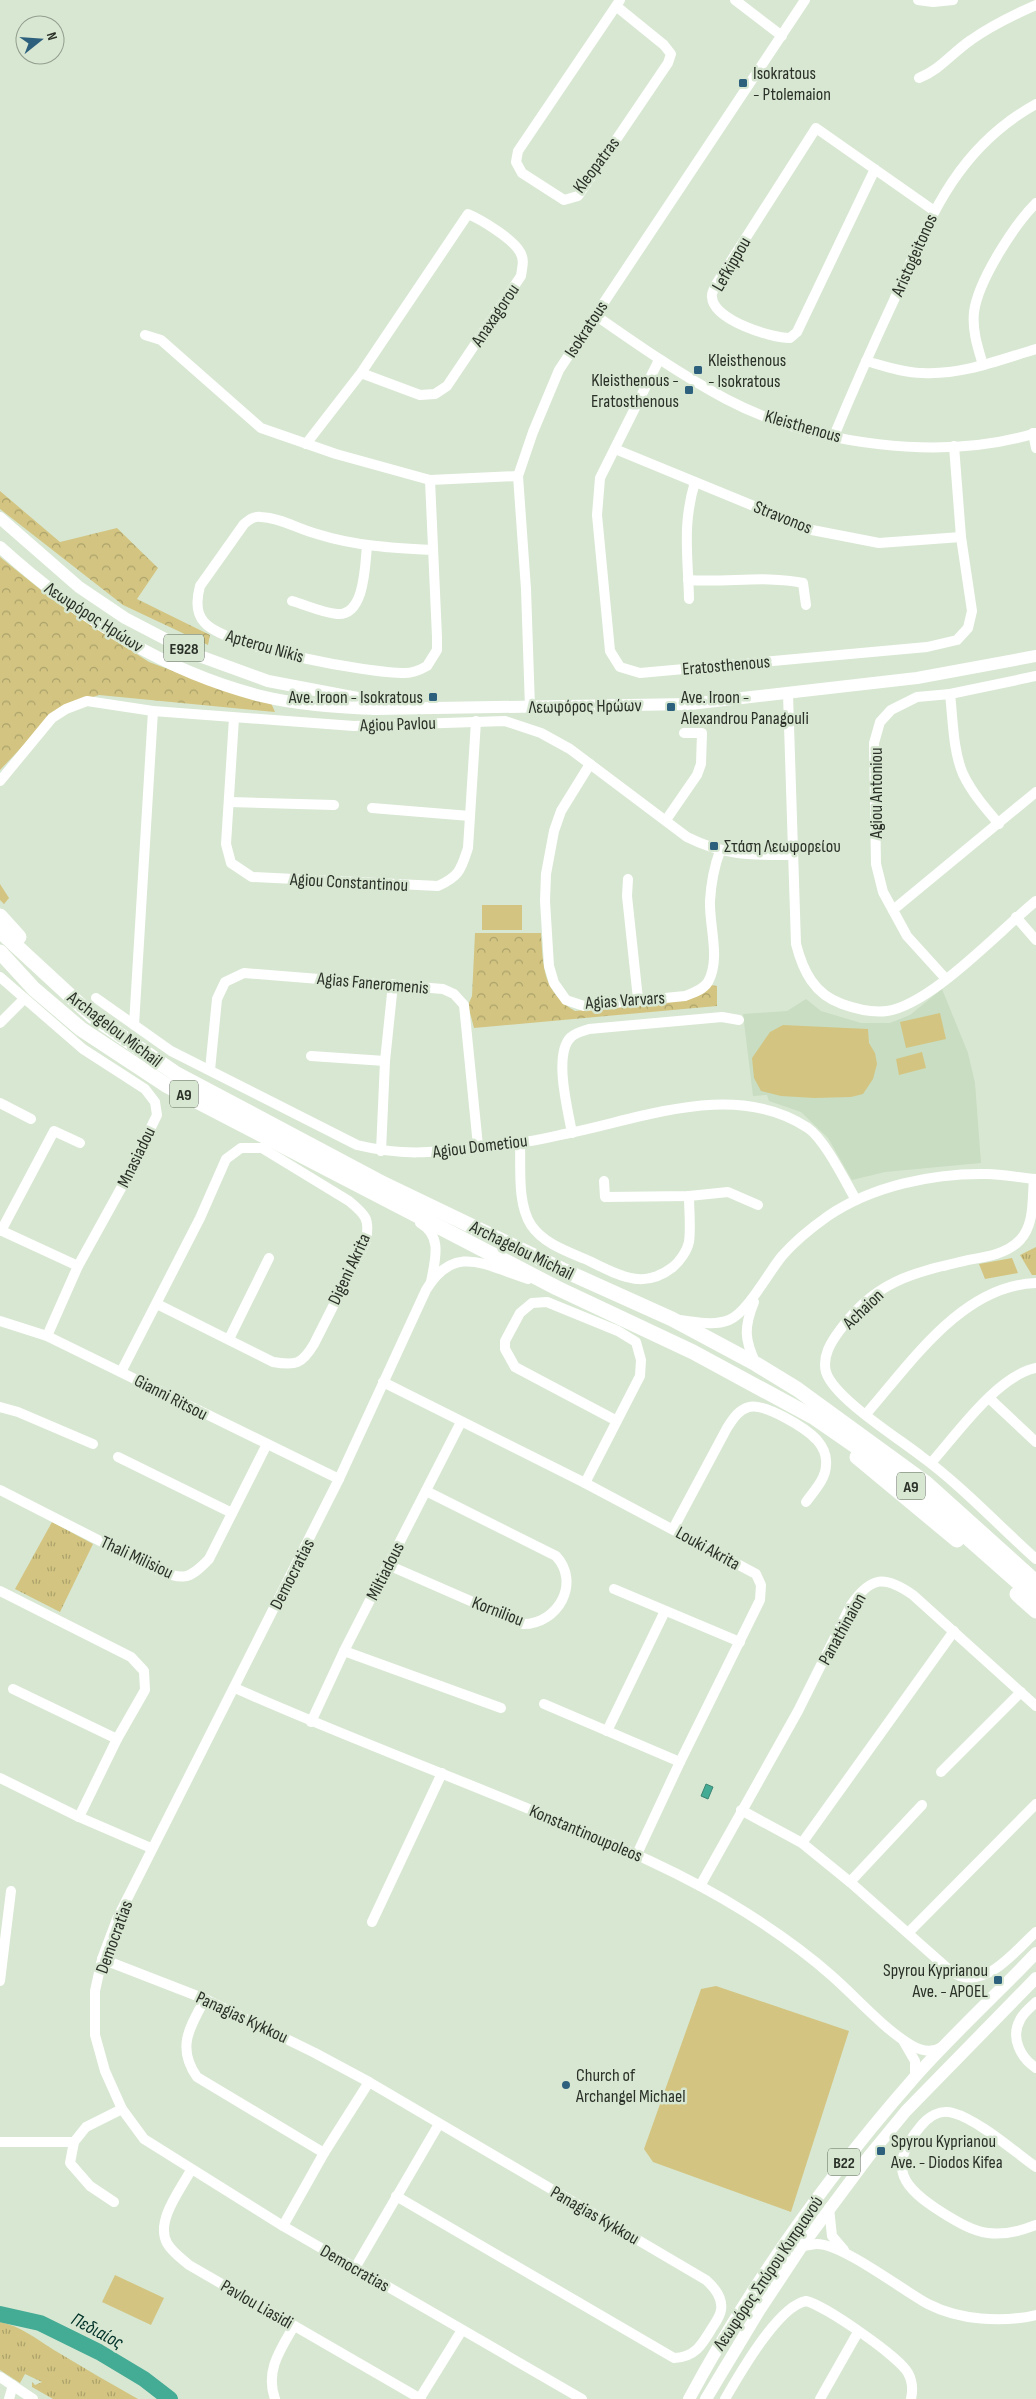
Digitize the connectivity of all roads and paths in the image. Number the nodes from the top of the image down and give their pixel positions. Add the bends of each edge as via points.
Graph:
1 (735, 0) edge
2 (805, 0) edge
3 (918, 0) edge
4 (953, 0) edge
5 (618, 3) edge
6 (1036, 5) edge
7 (782, 36) junction
8 (919, 78) dead end
9 (1036, 104) edge
10 (875, 169) junction
11 (1036, 203) edge
12 (934, 210) junction
13 (595, 316) junction
14 (145, 335) dead end
15 (1036, 349) edge
16 (659, 360) junction
17 (866, 361) junction
18 (983, 365) junction
19 (361, 373) junction
20 (1035, 433) edge
21 (834, 436) junction
22 (306, 444) junction
23 (954, 446) junction
24 (614, 448) junction
25 (1036, 448) edge
26 (518, 476) junction
27 (430, 480) junction
28 (695, 482) junction
29 (0, 518) edge
30 (961, 537) junction
31 (367, 546) junction
32 (0, 547) edge
33 (432, 550) junction
34 (688, 580) junction
35 (689, 598) dead end
36 (292, 601) dead end
37 (806, 605) dead end
38 (1036, 656) edge
39 (1036, 676) edge
40 (788, 694) junction
41 (950, 694) junction
42 (401, 708) junction
43 (530, 708) junction
44 (153, 711) junction
45 (234, 718) junction
46 (476, 721) junction
47 (684, 733) dead end
48 (590, 764) junction
49 (0, 780) edge
50 (1036, 792) edge
51 (229, 802) junction
52 (334, 805) dead end
53 (372, 808) dead end
54 (470, 816) junction
55 (666, 820) junction
56 (999, 824) junction
57 (720, 851) junction
58 (793, 855) junction
59 (628, 879) dead end
60 (1036, 901) edge
61 (893, 910) junction
62 (0, 916) edge
63 (1016, 917) junction
64 (0, 931) edge
65 (1036, 940) edge
66 (0, 952) edge
67 (0, 964) edge
68 (0, 977) edge
69 (50, 979) junction
70 (946, 979) junction
71 (393, 984) junction
72 (29, 994) junction
73 (96, 998) dead end
74 (638, 1000) junction
75 (739, 1020) dead end
76 (0, 1023) edge
77 (134, 1025) junction
78 (311, 1056) dead end
79 (385, 1061) junction
80 (210, 1070) junction
81 (0, 1103) edge
82 (31, 1119) dead end
83 (572, 1132) junction
84 (80, 1143) dead end
85 (520, 1143) junction
86 (478, 1146) junction
87 (381, 1151) junction
88 (351, 1174) junction
89 (1035, 1179) edge
90 (604, 1181) dead end
91 (689, 1196) junction
92 (856, 1200) junction
93 (399, 1203) junction
94 (758, 1205) dead end
95 (0, 1230) edge
96 (269, 1258) dead end
97 (78, 1266) junction
98 (431, 1282) junction
99 (1036, 1283) edge
100 (557, 1288) junction
101 (758, 1289) junction
102 (157, 1304) junction
103 (672, 1319) junction
104 (0, 1321) edge
105 (47, 1336) junction
106 (229, 1339) junction
107 (756, 1364) junction
108 (1036, 1368) edge
109 (121, 1372) junction
110 (383, 1382) junction
111 (797, 1389) junction
112 (771, 1394) junction
113 (989, 1398) junction
114 (0, 1407) edge
115 (866, 1414) junction
116 (617, 1421) junction
117 (461, 1422) junction
118 (1036, 1442) edge
119 (93, 1444) dead end
120 (267, 1444) junction
121 (118, 1457) dead end
122 (931, 1463) junction
123 (339, 1479) junction
124 (585, 1483) junction
125 (0, 1490) edge
126 (426, 1491) junction
127 (806, 1502) dead end
128 (232, 1513) junction
129 (673, 1529) junction
130 (1036, 1559) edge
131 (388, 1565) junction
132 (1036, 1569) edge
133 (1036, 1582) edge
134 (614, 1588) dead end
135 (0, 1591) edge
136 (1036, 1598) edge
137 (665, 1611) junction
138 (1036, 1612) edge
139 (954, 1631) junction
140 (740, 1642) junction
141 (344, 1651) junction
142 (235, 1688) junction
143 (13, 1689) dead end
144 (1021, 1692) junction
145 (544, 1704) dead end
146 (1036, 1706) edge
147 (501, 1708) dead end
148 (310, 1722) junction
149 (607, 1731) junction
150 (117, 1739) junction
151 (680, 1762) junction
152 (940, 1772) dead end
153 (442, 1773) junction
154 (0, 1778) edge
155 (1036, 1804) edge
156 (922, 1805) dead end
157 (741, 1810) junction
158 (79, 1817) junction
159 (802, 1843) junction
160 (151, 1848) junction
161 (637, 1854) junction
162 (850, 1882) junction
163 (700, 1886) junction
164 (11, 1891) dead end
165 (372, 1922) dead end
166 (908, 1932) junction
167 (1036, 1932) edge
168 (1036, 1953) edge
169 (102, 1959) junction
170 (1036, 1978) edge
171 (0, 1981) edge
172 (205, 1999) junction
173 (1036, 2002) edge
174 (902, 2040) junction
175 (945, 2046) junction
176 (1036, 2068) edge
177 (915, 2077) junction
178 (370, 2082) junction
179 (122, 2109) junction
180 (439, 2124) junction
181 (0, 2142) edge
182 (74, 2142) junction
183 (324, 2153) junction
184 (1036, 2167) edge
185 (191, 2170) junction
186 (396, 2196) junction
187 (114, 2202) dead end
188 (829, 2208) junction
189 (1036, 2225) edge
190 (283, 2226) junction
191 (802, 2246) junction
192 (859, 2261) junction
193 (355, 2268) junction
194 (1036, 2315) edge
195 (294, 2326) junction
196 (462, 2330) junction
197 (858, 2332) junction
198 (0, 2377) edge
199 (13, 2385) junction
200 (28, 2398) edge
201 (10, 2399) edge
202 (275, 2399) edge
203 (420, 2399) edge
204 (582, 2399) edge
205 (689, 2399) edge
206 (706, 2399) edge
207 (725, 2399) edge
208 (820, 2399) edge
209 (911, 2399) edge

1 - 7 street
2 - 7 street, Isokratous
3 - 4 street
5 - 5 street, Kleopatras via 518,151 516,162 522,173 564,200 578,196 668,63 670,54 664,45
6 - 8 street via 970,40 938,68
7 - 13 street, Isokratous
9 - 12 street, Aristogeitonos via 1007,123 975,153
10 - 10 street, Lefkippou via 816,128 715,286 712,297 716,309 745,327 778,338 790,338 797,332
10 - 12 street, Lefkippou
11 - 18 street via 1014,227 990,270 974,311 976,343
12 - 17 street, Aristogeitonos
13 - 16 street, Kleisthenous
13 - 26 street, Isokratous via 559,370
14 - 22 street via 161,340 261,428
15 - 18 street
16 - 21 street, Kleisthenous via 728,400 773,420
16 - 24 street, Eratosthenous
17 - 18 street via 922,374
17 - 21 street, Aristogeitonos
19 - 19 street, Anaxagorou via 468,214 487,223 520,251 523,261 521,276 447,386 435,394 420,395
19 - 22 street, Anaxagorou
20 - 23 street, Kleisthenous via 992,443
20 - 25 street
21 - 23 street, Kleisthenous via 870,444
22 - 27 street
23 - 30 street, Eratosthenous
24 - 28 street, Stravonos
24 - 30 street, Eratosthenous via 600,478 597,515 610,651 620,667 640,673 927,647 957,640 968,628 972,611
26 - 27 street
26 - 43 street, Isokratous
27 - 33 street, Apterou Nikis
28 - 30 street, Stravonos via 812,530 879,543
28 - 34 street via 688,506 685,543
29 - 42 main road, Λεωφόρος Ηρώων / E928 via 79,587 125,618 194,654 268,681
31 - 33 street, Apterou Nikis
31 - 33 street, Apterou Nikis via 317,534 273,518 252,518 244,524 200,586 197,594 199,613 204,622 220,634 270,649 365,670 417,671 427,666 437,650
31 - 36 street via 360,598 355,607 337,614
32 - 42 main road, Λεωφόρος Ηρώων / E928 via 61,598 115,635 185,671 262,696 329,706
34 - 35 street
34 - 37 street via 784,579 803,584
38 - 40 main road, Λεωφόρος Ηρώων / E928 via 945,674
39 - 41 street, Agiou Antoniou
40 - 43 main road, Λεωφόρος Ηρώων / E928 via 690,704
40 - 58 street
41 - 56 street via 963,774
41 - 61 street, Agiou Antoniou via 917,697 891,710 880,722 874,743 876,864 883,892
42 - 43 main road, Λεωφόρος Ηρώων / E928
44 - 45 street, Agiou Pavlou
44 - 49 street, Agiou Pavlou via 87,701 66,709 52,718
44 - 77 street
45 - 46 street, Agiou Pavlou via 354,726
45 - 51 street, Agiou Constantinou
46 - 48 street, Agiou Pavlou via 505,721 524,726 570,749
46 - 54 street, Agiou Constantinou
47 - 55 street via 702,733 701,764 692,785
48 - 55 street, Agiou Pavlou
48 - 74 street, Agias Varvars via 561,811 550,850 544,902 549,966 558,992 566,1000 584,1006
50 - 56 street
51 - 52 street
51 - 54 street, Agiou Constantinou via 226,844 231,863 252,877 438,886 453,879 462,865 468,848
53 - 54 street
55 - 57 street, Agiou Pavlou via 687,836
56 - 61 street
57 - 58 street, Agiou Pavlou
57 - 74 street, Agias Varvars via 710,901 714,967 707,984 685,996
58 - 70 street via 796,944 806,974 817,989 831,1000 853,1008 888,1011 926,995
59 - 74 street
60 - 63 street
61 - 70 street, Agiou Antoniou via 907,936
62 - 69 highway
63 - 65 street
63 - 70 street
64 - 69 highway, Archagelou Michail / A9
66 - 72 highway, Archagelou Michail / A9
67 - 72 highway
68 - 72 street, Mnasiadou
69 - 88 highway, Archagelou Michail / A9 via 92,1016 175,1072
71 - 79 street
71 - 80 street, Agias Faneromenis via 244,973 225,982 217,999
71 - 86 street, Agias Faneromenis via 443,989 454,994 464,1005
72 - 76 street
72 - 88 highway, Archagelou Michail / A9 via 166,1085
72 - 97 street, Mnasiadou via 84,1049 145,1089 155,1102 157,1115
73 - 77 street, Agiou Dometiou
75 - 83 street via 722,1018 589,1029 570,1037 562,1052
77 - 80 street, Agiou Dometiou via 171,1051
78 - 79 street
79 - 87 street
80 - 87 street, Agiou Dometiou via 357,1145
81 - 82 street
83 - 85 street, Agiou Dometiou
83 - 92 street, Agiou Dometiou via 687,1108 723,1103 756,1106 809,1129 838,1167
84 - 95 street via 54,1131
85 - 86 street, Agiou Dometiou
85 - 91 street via 526,1215 540,1237 626,1278 646,1280 664,1273 685,1253 689,1242
86 - 87 street, Agiou Dometiou via 443,1152
88 - 93 highway, Archagelou Michail / A9
88 - 93 highway, Archagelou Michail / A9 via 379,1197
89 - 92 street via 988,1174 932,1178 884,1189
89 - 115 street, Achaion via 1030,1221 1015,1245 1002,1252 896,1280 851,1314 827,1351 826,1372 840,1394
90 - 91 street via 605,1197
91 - 94 street via 728,1192
92 - 101 street via 800,1237
93 - 98 street, Democratias via 433,1235 436,1253
93 - 100 highway, Archagelou Michail / A9
93 - 103 highway, Archagelou Michail / A9
95 - 97 street
96 - 106 street
97 - 105 street, Mnasiadou
98 - 100 street, Democratias via 446,1267 458,1261 475,1260
98 - 110 street, Democratias
99 - 115 street via 1004,1288 960,1313 942,1328
100 - 112 highway, Archagelou Michail / A9 via 693,1352
101 - 103 street via 741,1313 718,1324
101 - 107 street via 746,1327 749,1349
102 - 106 street, Digeni Akrita
102 - 106 street, Digeni Akrita via 226,1159 241,1148 262,1148 349,1201 363,1212 369,1225 366,1241 305,1359 290,1365 273,1362
102 - 109 street, Digeni Akrita
103 - 107 highway, Archagelou Michail / A9
104 - 105 street, Gianni Ritsou
105 - 109 street, Gianni Ritsou
107 - 111 highway, Archagelou Michail / A9
108 - 113 street via 1017,1374
109 - 120 street, Gianni Ritsou
110 - 117 street, Louki Akrita
110 - 123 street, Democratias
111 - 132 highway via 819,1396 906,1455
111 - 133 highway, Archagelou Michail / A9 via 926,1483
112 - 136 highway, Archagelou Michail / A9 via 823,1423 893,1472
112 - 138 highway via 857,1457
113 - 118 street
113 - 122 street
114 - 119 street
115 - 122 street, Achaion
116 - 116 street via 640,1376 642,1360 636,1342 618,1331 547,1302 532,1303 520,1313 505,1341 505,1349 516,1367
116 - 124 street
117 - 124 street, Louki Akrita
117 - 126 street, Miltiadous
120 - 123 street, Gianni Ritsou
120 - 128 street, Thali Milisiou
121 - 128 street
122 - 130 street, Achaion
123 - 142 street, Democratias
124 - 129 street, Louki Akrita
125 - 128 street, Thali Milisiou via 178,1578 196,1573 209,1559
126 - 131 street, Miltiadous
126 - 131 street, Korniliou via 556,1556 565,1570 567,1582 561,1601 544,1620 523,1624
127 - 129 street via 823,1478 826,1467 823,1449 816,1439 771,1410 747,1407 727,1428
129 - 140 street, Louki Akrita via 756,1574 762,1585 760,1600
131 - 141 street, Miltiadous
134 - 137 street
135 - 150 street via 131,1657 144,1671 144,1690
137 - 140 street
137 - 149 street
139 - 144 street, Panathinaion
139 - 157 street, Panathinaion via 900,1586 884,1581 872,1582 861,1590 798,1711
139 - 159 street
140 - 151 street, Louki Akrita
141 - 147 street
141 - 148 street, Miltiadous
142 - 148 street, Konstantinoupoleos
142 - 160 street, Democratias
143 - 150 street
144 - 146 street, Panathinaion
144 - 152 street
145 - 149 street
148 - 153 street, Konstantinoupoleos
149 - 151 street
150 - 158 street
151 - 161 street, Louki Akrita
153 - 161 street, Konstantinoupoleos
153 - 165 street
154 - 158 street
155 - 166 street
156 - 162 street
157 - 159 street
157 - 163 street, Panathinaion
158 - 160 street
159 - 162 street
160 - 169 street, Democratias
161 - 163 street, Konstantinoupoleos
162 - 166 street
163 - 174 street, Konstantinoupoleos via 777,1932
164 - 171 street
166 - 167 street via 946,1967 960,1976 977,1977 994,1970
168 - 175 main road, Λεωφόρος Σπύρου Κυπριανού / B22
169 - 172 street, Panagias Kykkou
169 - 179 street, Democratias via 95,1991 95,2035 105,2071
170 - 188 main road, Λεωφόρος Σπύρου Κυπριανού / B22 via 906,2111
172 - 178 street, Panagias Kykkou via 259,2023
172 - 183 street via 190,2028 185,2048 188,2064 197,2077
173 - 176 street via 1019,2020 1017,2030 1020,2051
174 - 175 street, Konstantinoupoleos via 925,2050 933,2051
174 - 177 street, Konstantinoupoleos via 915,2061
175 - 177 main road, Λεωφόρος Σπύρου Κυπριανού / B22
177 - 205 main road, Λεωφόρος Σπύρου Κυπριανού / B22 via 856,2147 800,2222 745,2303
178 - 180 street, Panagias Kykkou
178 - 183 street
179 - 182 street via 86,2127
179 - 185 street, Democratias via 144,2139
180 - 186 street
180 - 186 street, Panagias Kykkou via 706,2280 715,2289 721,2310 706,2339 694,2353 674,2358
181 - 182 street
182 - 187 street via 70,2163 90,2186
183 - 190 street
184 - 189 street via 975,2124 948,2112 934,2115 924,2123 914,2135 901,2162 904,2179 911,2190 922,2200 966,2225 987,2233 1005,2233
185 - 190 street, Democratias
185 - 195 street, Pavlou Liasidi via 165,2220 166,2241 189,2265
186 - 193 street
188 - 191 main road, Λεωφόρος Σπύρου Κυπριανού / B22
188 - 192 street via 830,2230 836,2241
190 - 193 street, Democratias
191 - 192 street via 827,2246
191 - 206 main road, Λεωφόρος Σπύρου Κυπριανού / B22
192 - 194 street via 928,2304 946,2311 992,2318
193 - 196 street, Democratias
195 - 202 street via 273,2367 271,2381
195 - 203 street, Pavlou Liasidi
196 - 203 street
196 - 204 street, Democratias
197 - 207 street via 826,2309 806,2301 795,2305 782,2316 748,2361
197 - 208 street
197 - 209 street via 904,2367 912,2383
198 - 199 street
199 - 200 street
199 - 201 street

